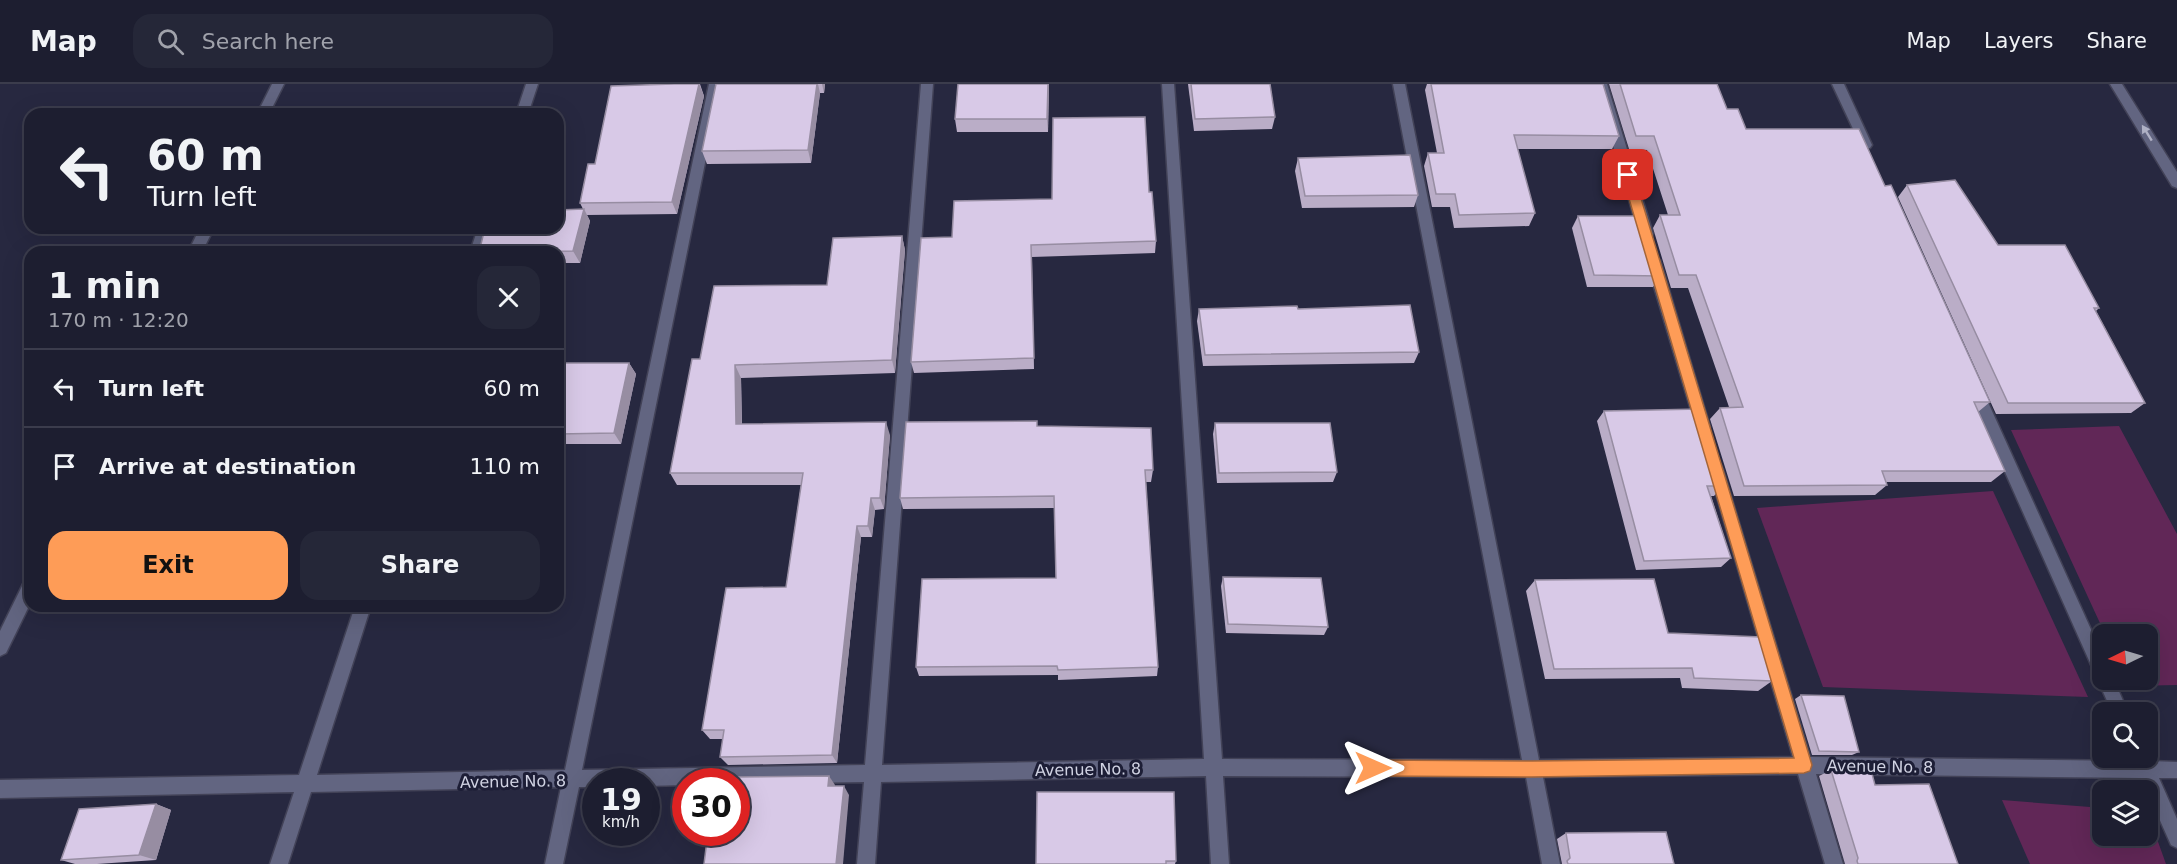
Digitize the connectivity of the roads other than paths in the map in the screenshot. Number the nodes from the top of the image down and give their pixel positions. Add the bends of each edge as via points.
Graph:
1 (278, 84) edge
2 (532, 84) edge
3 (716, 84) edge
4 (927, 84) edge
5 (1168, 84) edge
6 (1400, 84) edge
7 (1601, 84) edge
8 (1838, 84) edge
9 (2116, 84) edge
10 (266, 108) edge
11 (524, 108) edge
12 (1873, 160) edge
13 (2177, 183) edge
14 (1971, 379) edge
15 (24, 599) edge
16 (361, 612) edge
17 (0, 648) edge
18 (2092, 649) edge
19 (2092, 764) edge
20 (1804, 765) junction
21 (1214, 767) junction
22 (2158, 767) edge
23 (2146, 768) edge
24 (1532, 769) junction
25 (2177, 770) edge
26 (873, 773) junction
27 (572, 780) junction
28 (305, 784) junction
29 (0, 789) edge
30 (2177, 838) edge
31 (279, 864) edge
32 (554, 864) edge
33 (866, 864) edge
34 (1220, 864) edge
35 (1551, 864) edge
36 (1834, 864) edge

1 - 10 street
2 - 11 street
3 - 27 street
4 - 26 street
5 - 21 street
6 - 24 street
7 - 20 street
8 - 12 street
13 -> 9 street
14 - 18 street
15 - 17 street
16 - 28 street
19 - 20 street, Avenue No. 8
20 - 24 street, Avenue No. 8
20 - 36 street
21 - 24 street, Avenue No. 8
21 - 26 street, Avenue No. 8
21 - 34 street
22 - 25 street, Avenue No. 8
23 - 30 street
24 - 35 street
26 - 27 street, Avenue No. 8
26 - 33 street
27 - 28 street, Avenue No. 8
27 - 32 street
28 - 29 street, Avenue No. 8
28 - 31 street

